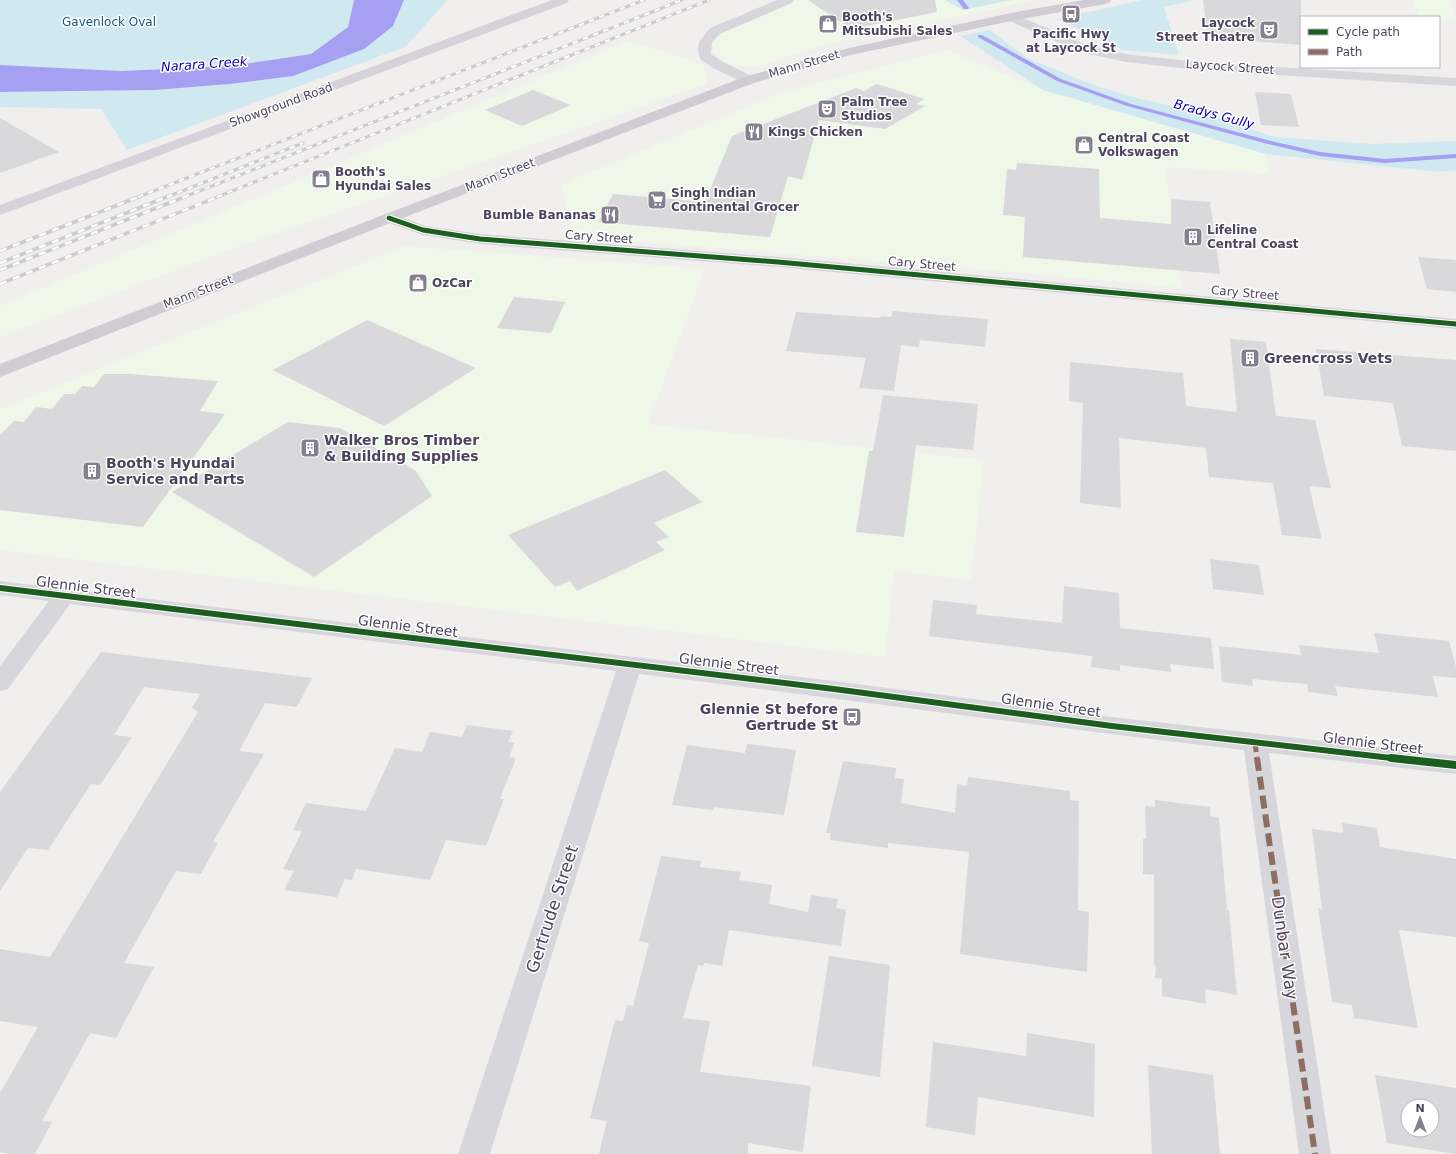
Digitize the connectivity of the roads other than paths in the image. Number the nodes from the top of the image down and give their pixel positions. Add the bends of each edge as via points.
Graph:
1 (563, 0) edge
2 (788, 0) edge
3 (1074, 0) edge
4 (1105, 0) edge
5 (1011, 17) junction
6 (749, 80) junction
7 (1456, 82) edge
8 (0, 210) edge
9 (389, 218) junction
10 (1456, 324) edge
11 (0, 371) edge
12 (0, 588) edge
13 (64, 596) junction
14 (630, 665) junction
15 (0, 684) edge
16 (1255, 742) junction
17 (1456, 765) edge
18 (474, 1154) edge
19 (1315, 1154) edge

1 - 8 street, Showground Road
2 - 6 street via 715,31 703,44 705,56
3 - 5 main road, Mann Street
4 - 5 main road, Mann Street
5 - 6 main road, Mann Street via 848,52
5 - 7 street, Laycock Street via 1085,49 1126,58 1206,66
6 - 9 main road, Mann Street
9 - 10 street, Cary Street via 423,230 480,239 778,262
9 - 11 main road, Mann Street
12 - 13 street, Glennie Street
13 - 14 street, Glennie Street
13 - 15 street
14 - 16 street, Glennie Street
14 - 18 street, Gertrude Street
16 - 17 street, Glennie Street
16 - 19 street, Dunbar Way

